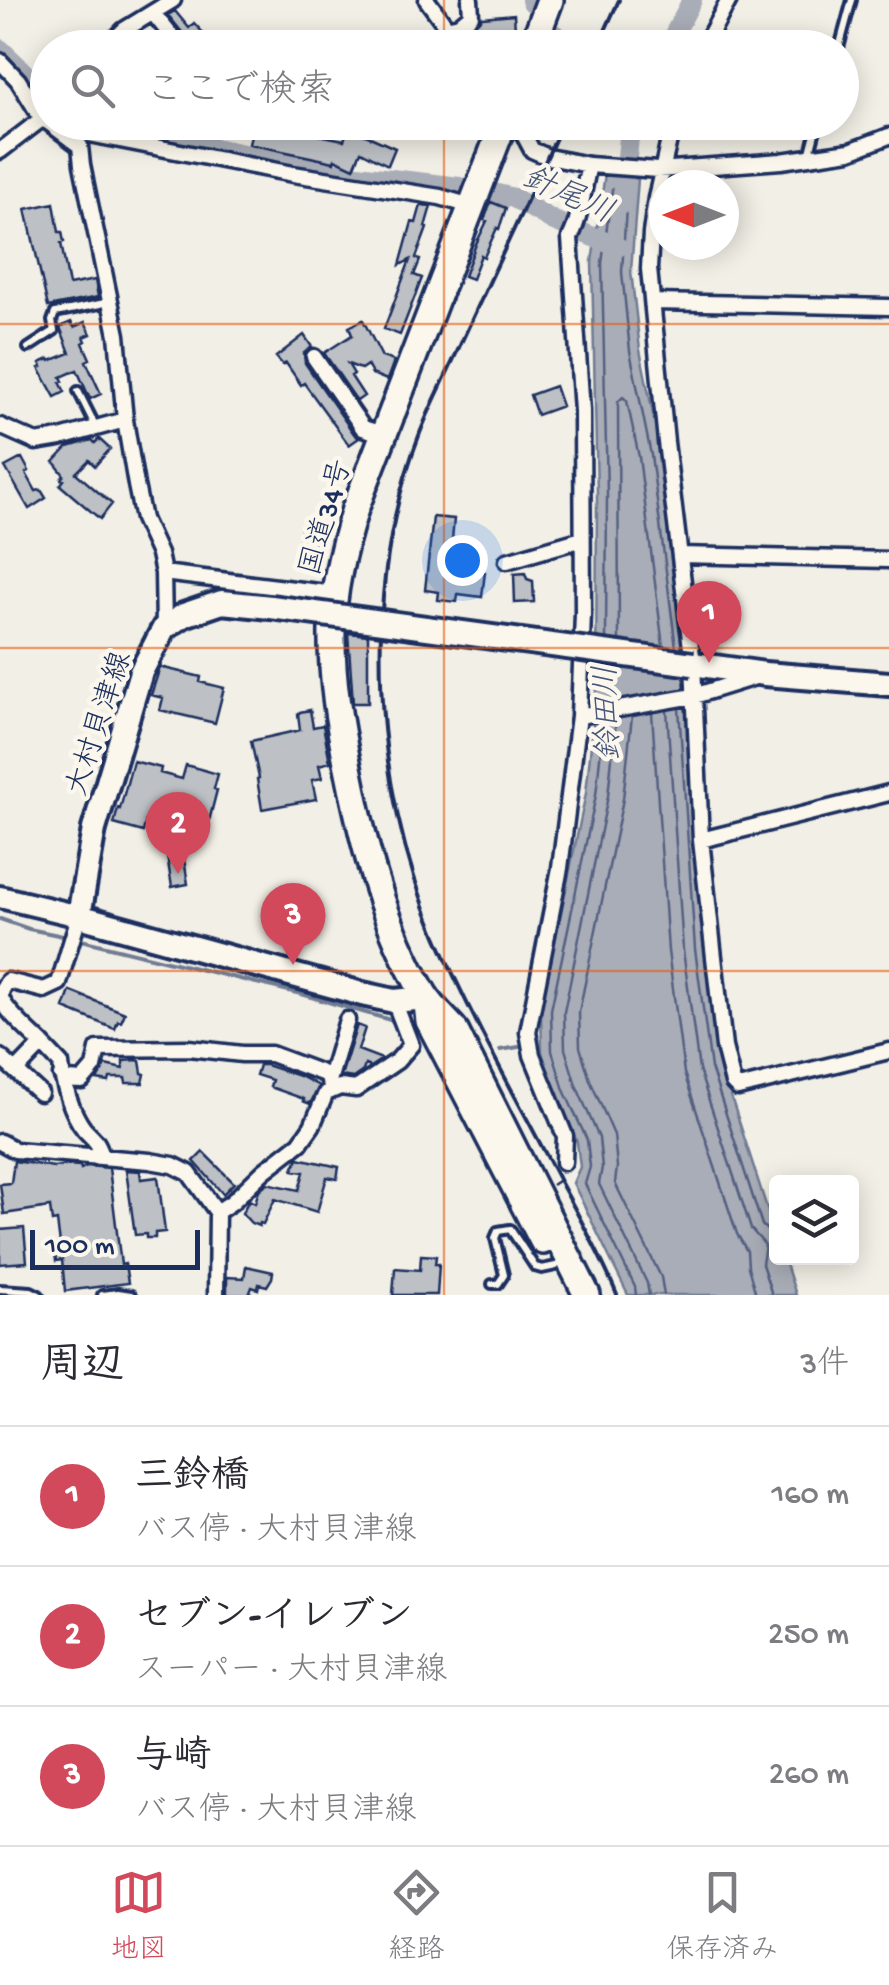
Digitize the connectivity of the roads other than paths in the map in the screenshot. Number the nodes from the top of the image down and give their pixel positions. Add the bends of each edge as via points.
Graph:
1 (173, 0) edge
2 (426, 0) edge
3 (470, 0) edge
4 (550, 0) edge
5 (729, 0) edge
6 (852, 0) edge
7 (153, 13) junction
8 (446, 28) joint
9 (124, 30) edge
10 (167, 30) edge
11 (539, 30) edge
12 (713, 30) edge
13 (844, 30) edge
14 (0, 61) edge
15 (30, 97) edge
16 (30, 130) edge
17 (889, 136) edge
18 (75, 140) edge
19 (120, 140) edge
20 (497, 140) edge
21 (526, 140) edge
22 (668, 140) edge
23 (813, 140) edge
24 (0, 151) edge
25 (809, 157) junction
26 (590, 165) junction
27 (661, 170) junction
28 (470, 206) junction
29 (650, 260) edge
30 (110, 302) junction
31 (654, 302) junction
32 (889, 307) edge
33 (28, 348) dead end
34 (314, 358) dead end
35 (78, 391) dead end
36 (124, 420) junction
37 (0, 426) edge
38 (96, 428) junction
39 (382, 434) junction
40 (582, 539) junction
41 (680, 555) junction
42 (889, 560) edge
43 (506, 561) dead end
44 (163, 574) junction
45 (335, 594) junction
46 (164, 628) junction
47 (693, 664) junction
48 (766, 674) junction
49 (889, 684) edge
50 (691, 697) junction
51 (584, 715) junction
52 (889, 793) edge
53 (701, 840) junction
54 (0, 897) edge
55 (75, 931) junction
56 (426, 998) junction
57 (397, 1008) junction
58 (347, 1020) dead end
59 (42, 1044) junction
60 (889, 1052) edge
61 (0, 1056) edge
62 (16, 1071) junction
63 (61, 1074) junction
64 (332, 1083) junction
65 (40, 1093) dead end
66 (0, 1142) edge
67 (101, 1157) junction
68 (564, 1162) road end
69 (217, 1212) junction
70 (556, 1266) junction
71 (492, 1284) dead end
72 (0, 1289) edge
73 (38, 1295) edge
74 (102, 1295) edge
75 (131, 1295) edge
76 (216, 1295) edge
77 (570, 1295) edge
78 (587, 1295) edge

1 - 7 street
2 - 8 street
3 - 8 street via 471,15
4 - 11 highway
5 - 12 street
6 - 13 lane
7 - 9 street
7 - 10 street
14 - 15 street
16 - 24 street
17 - 25 street
18 - 30 street
19 - 28 street
20 - 28 highway, 国道34号
21 - 26 street via 548,157
22 - 27 street
23 - 25 lane
25 - 27 street
26 - 27 street
26 - 40 street via 570,238 582,411
28 - 39 highway, 国道34号
29 - 31 street
30 - 33 lane via 54,313 54,331
30 - 36 street
31 - 32 street
31 - 41 street
34 - 39 street via 336,398 363,428
35 - 38 lane
36 - 38 street
36 - 44 street via 143,519
37 - 38 street via 36,442
39 - 45 highway, 国道34号 via 343,549
40 - 43 street
40 - 51 street
41 - 42 street
41 - 47 street
44 - 45 street
44 - 46 street
45 - 56 highway, 国道34号 via 338,722 357,814 393,933
46 - 47 main road, 大村貝津線, bridge via 222,602
46 - 55 main road, 大村貝津線 via 140,672 99,812
47 - 48 main road, 大村貝津線
47 - 50 street
48 - 49 main road, 大村貝津線
48 - 50 street
50 - 51 street
50 - 53 street
51 - 68 street via 529,1038 565,1136
52 - 53 street
53 - 60 street via 724,1046 738,1088
54 - 55 main road
55 - 57 main road via 225,958
55 - 59 street via 60,984 44,990 8,981 1,991
56 - 57 main road
56 - 70 highway, 国道34号 via 429,1021
56 - 78 highway, 国道34号 via 454,1029
57 - 64 street via 411,1046 356,1089
58 - 64 street
59 - 62 street
59 - 63 street via 61,1064
61 - 62 street
62 - 65 street
63 - 64 street via 82,1081 98,1049 189,1048 271,1054
63 - 67 street
64 - 69 street via 300,1143
66 - 67 street via 15,1150
67 - 69 street via 173,1165 189,1173
69 - 76 street
70 - 71 lane via 535,1267 504,1228 496,1238 504,1275
70 - 77 highway, 国道34号
72 - 73 lane
74 - 75 lane

